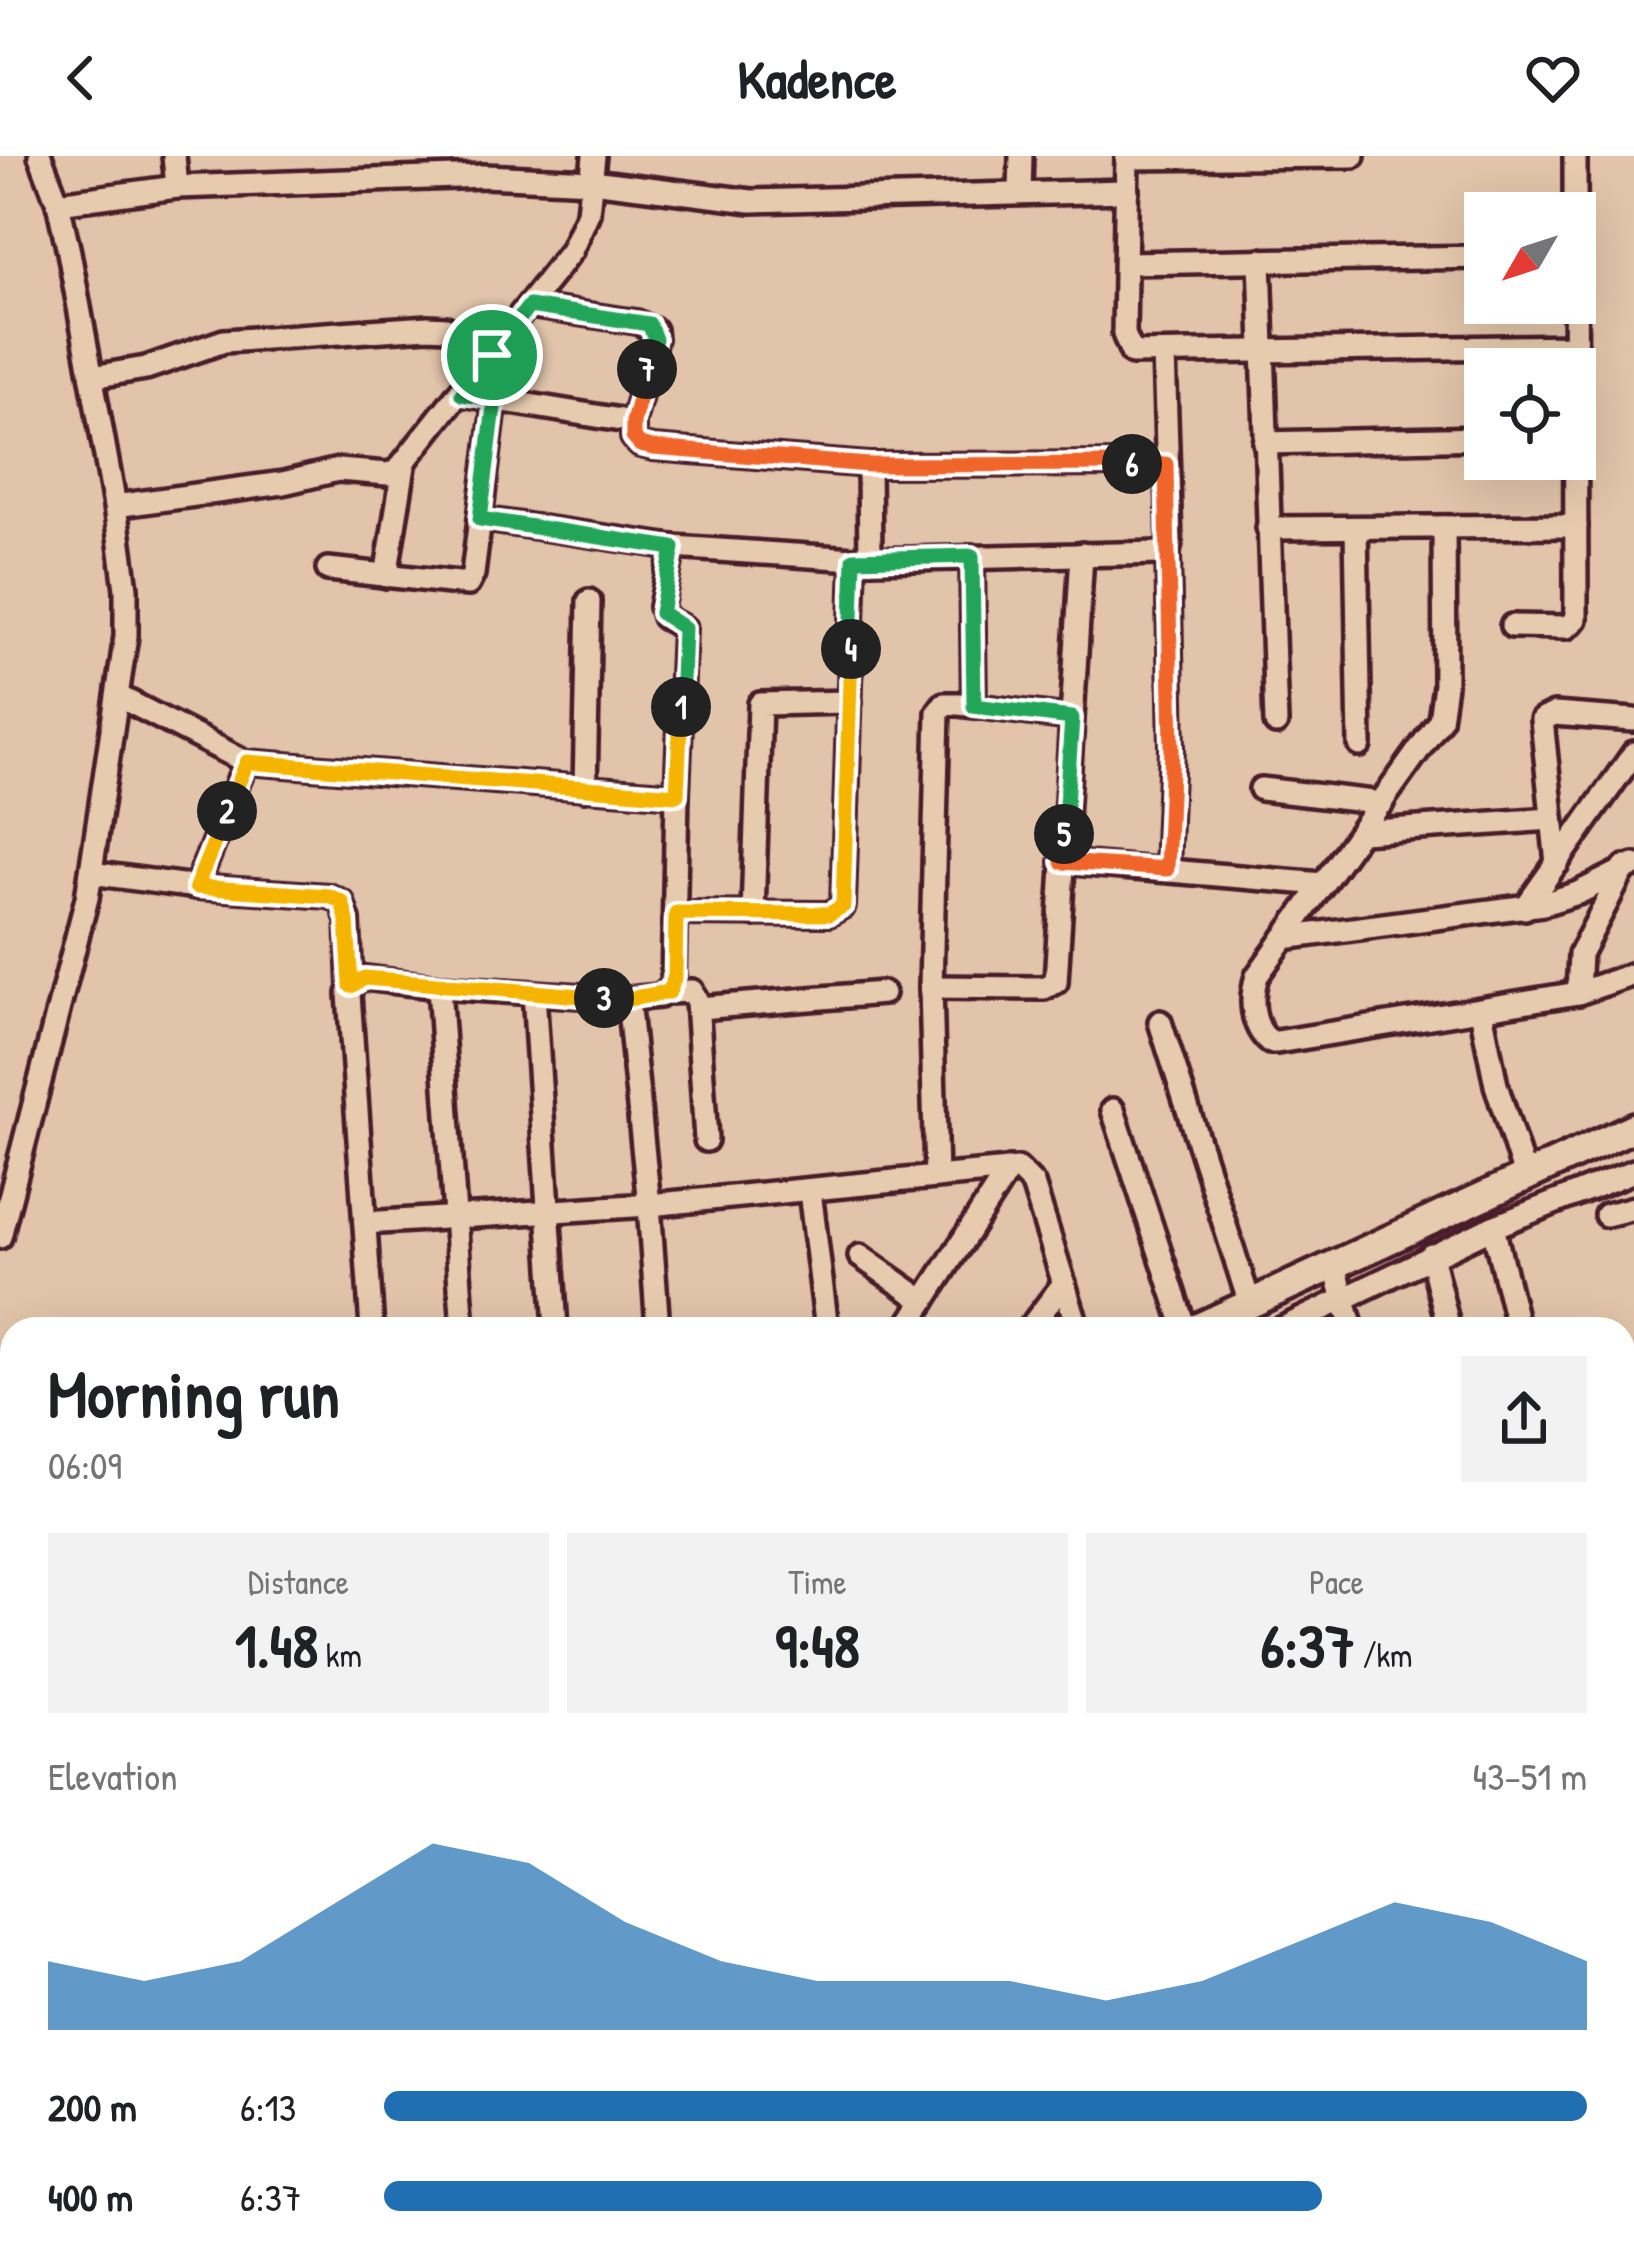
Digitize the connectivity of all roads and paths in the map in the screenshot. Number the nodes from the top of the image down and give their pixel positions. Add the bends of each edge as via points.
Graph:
1 (40, 156) edge
2 (174, 156) edge
3 (594, 156) edge
4 (1022, 156) edge
5 (1353, 156) edge
6 (1575, 156) edge
7 (1127, 157) edge
8 (484, 166) edge
9 (362, 167) edge
10 (592, 181) junction
11 (177, 187) junction
12 (1127, 191) junction
13 (1575, 192) edge
14 (1020, 193) junction
15 (58, 203) junction
16 (1464, 257) edge
17 (1260, 260) junction
18 (1126, 262) junction
19 (529, 306) junction
20 (1576, 324) edge
21 (1576, 346) joint
22 (1164, 353) junction
23 (1262, 353) junction
24 (492, 355) junction
25 (92, 377) junction
26 (462, 394) junction
27 (495, 399) junction
28 (633, 422) junction
29 (1464, 438) edge
30 (1265, 443) junction
31 (1166, 464) junction
32 (869, 465) junction
33 (404, 466) junction
34 (1575, 480) edge
35 (115, 506) junction
36 (480, 519) junction
37 (1576, 526) junction
38 (1444, 527) junction
39 (1268, 528) junction
40 (1356, 528) junction
41 (673, 548) junction
42 (1168, 551) junction
43 (1082, 554) junction
44 (972, 556) junction
45 (862, 559) junction
46 (328, 569) dead end
47 (386, 576) junction
48 (589, 601) dead end
49 (1512, 626) dead end
50 (120, 697) junction
51 (850, 702) junction
52 (974, 706) junction
53 (1072, 718) junction
54 (1634, 720) edge
55 (1276, 723) dead end
56 (1360, 745) dead end
57 (1634, 753) edge
58 (247, 762) junction
59 (585, 789) junction
60 (1261, 789) dead end
61 (677, 795) junction
62 (1382, 803) junction
63 (1552, 819) junction
64 (1360, 832) junction
65 (1062, 862) junction
66 (1631, 862) edge
67 (1557, 864) junction
68 (1167, 869) junction
69 (91, 873) junction
70 (1323, 884) junction
71 (196, 887) junction
72 (1526, 908) junction
73 (676, 913) junction
74 (753, 914) junction
75 (1284, 938) junction
76 (1634, 974) edge
77 (351, 986) junction
78 (440, 987) junction
79 (932, 988) junction
80 (669, 992) junction
81 (534, 993) junction
82 (1577, 993) junction
83 (883, 994) dead end
84 (628, 999) junction
85 (699, 1008) junction
86 (1481, 1011) junction
87 (1160, 1022) dead end
88 (1113, 1110) dead end
89 (1634, 1126) edge
90 (706, 1140) dead end
91 (1009, 1169) junction
92 (1634, 1172) edge
93 (1525, 1176) junction
94 (936, 1177) junction
95 (811, 1191) junction
96 (650, 1205) junction
97 (1634, 1208) edge
98 (548, 1211) junction
99 (1606, 1215) dead end
100 (456, 1219) junction
101 (365, 1223) junction
102 (1492, 1227) junction
103 (0, 1237) edge
104 (860, 1256) dead end
105 (1431, 1256) junction
106 (1339, 1281) junction
107 (1064, 1283) junction
108 (924, 1301) junction
109 (1250, 1304) junction
110 (371, 1317) edge
111 (462, 1317) edge
112 (555, 1317) edge
113 (657, 1317) edge
114 (826, 1317) edge
115 (914, 1317) edge
116 (1038, 1317) edge
117 (1074, 1317) edge
118 (1181, 1317) edge
119 (1221, 1317) edge
120 (1296, 1317) edge
121 (1349, 1317) edge
122 (1446, 1317) edge
123 (1515, 1317) edge

1 - 15 street
2 - 11 street
3 - 10 street
4 - 14 street
5 - 7 street
6 - 13 street
7 - 12 street
8 - 9 street
8 - 10 street
9 - 11 street
10 - 14 street via 751,201
10 - 19 street via 581,232
11 - 15 street
12 - 14 street
12 - 18 street
15 - 25 street
16 - 17 street
17 - 18 street
17 - 23 street
18 - 22 street via 1127,348
19 - 24 street
19 - 28 street via 649,324 655,339
20 - 21 street
21 - 23 street
22 - 23 street
22 - 31 street
23 - 30 street
24 - 25 street via 446,328 428,327 224,341
24 - 26 street
25 - 35 street
26 - 27 street
26 - 33 street
27 - 28 street
27 - 36 street
28 - 32 street via 633,437 653,448
29 - 30 street
30 - 39 street
31 - 32 street
31 - 42 street
32 - 45 street
33 - 35 street
33 - 47 street
34 - 37 street
35 - 50 street via 126,589
36 - 41 street
36 - 47 street via 468,584
37 - 38 street
37 - 49 street via 1574,625
38 - 40 street
38 - 62 street via 1444,705
39 - 40 street
39 - 55 street
40 - 56 street
41 - 45 street
41 - 61 street via 661,607 684,628
42 - 43 street
42 - 68 street
43 - 44 street
43 - 53 street
44 - 45 street
44 - 52 street
45 - 51 street
46 - 47 street
48 - 59 street
50 - 58 street
50 - 69 street
51 - 74 street via 843,906 829,914
51 - 74 street via 760,704
52 - 53 street
52 - 79 street via 944,704 936,721
53 - 65 street
54 - 63 street via 1546,715 1540,726
57 - 67 street
58 - 59 street
58 - 71 street
59 - 61 street
60 - 62 street
61 - 73 street
62 - 64 street
63 - 64 street
63 - 67 street
64 - 70 street
65 - 68 street
65 - 79 street via 1052,987
66 - 72 street via 1564,898
66 - 82 street via 1580,953
67 - 72 street
68 - 70 street
69 - 71 street
69 - 103 street
70 - 75 street
71 - 77 street via 342,902
72 - 75 street
73 - 74 street
73 - 80 street
75 - 86 street via 1253,989 1259,1031 1270,1042
76 - 82 street
77 - 78 street via 365,978
77 - 101 street
78 - 81 street
78 - 100 street
79 - 94 street
80 - 84 street
80 - 85 street via 692,992
81 - 84 street
81 - 98 street
82 - 86 street
83 - 85 street
84 - 96 street
85 - 90 street
86 - 93 street
87 - 109 street
88 - 118 street
89 - 93 street
91 - 94 street
91 - 107 street via 1033,1184
91 - 108 street
92 - 102 street
93 - 106 street
94 - 95 street
95 - 96 street
95 - 114 street
96 - 98 street
96 - 113 street
97 - 99 street
98 - 100 street
98 - 112 street
100 - 101 street
100 - 111 street
101 - 110 street
102 - 105 street
102 - 123 street
104 - 108 street
105 - 106 street
105 - 122 street
106 - 109 street
106 - 120 street
106 - 121 street
107 - 116 street
107 - 117 street
108 - 115 street
109 - 119 street

